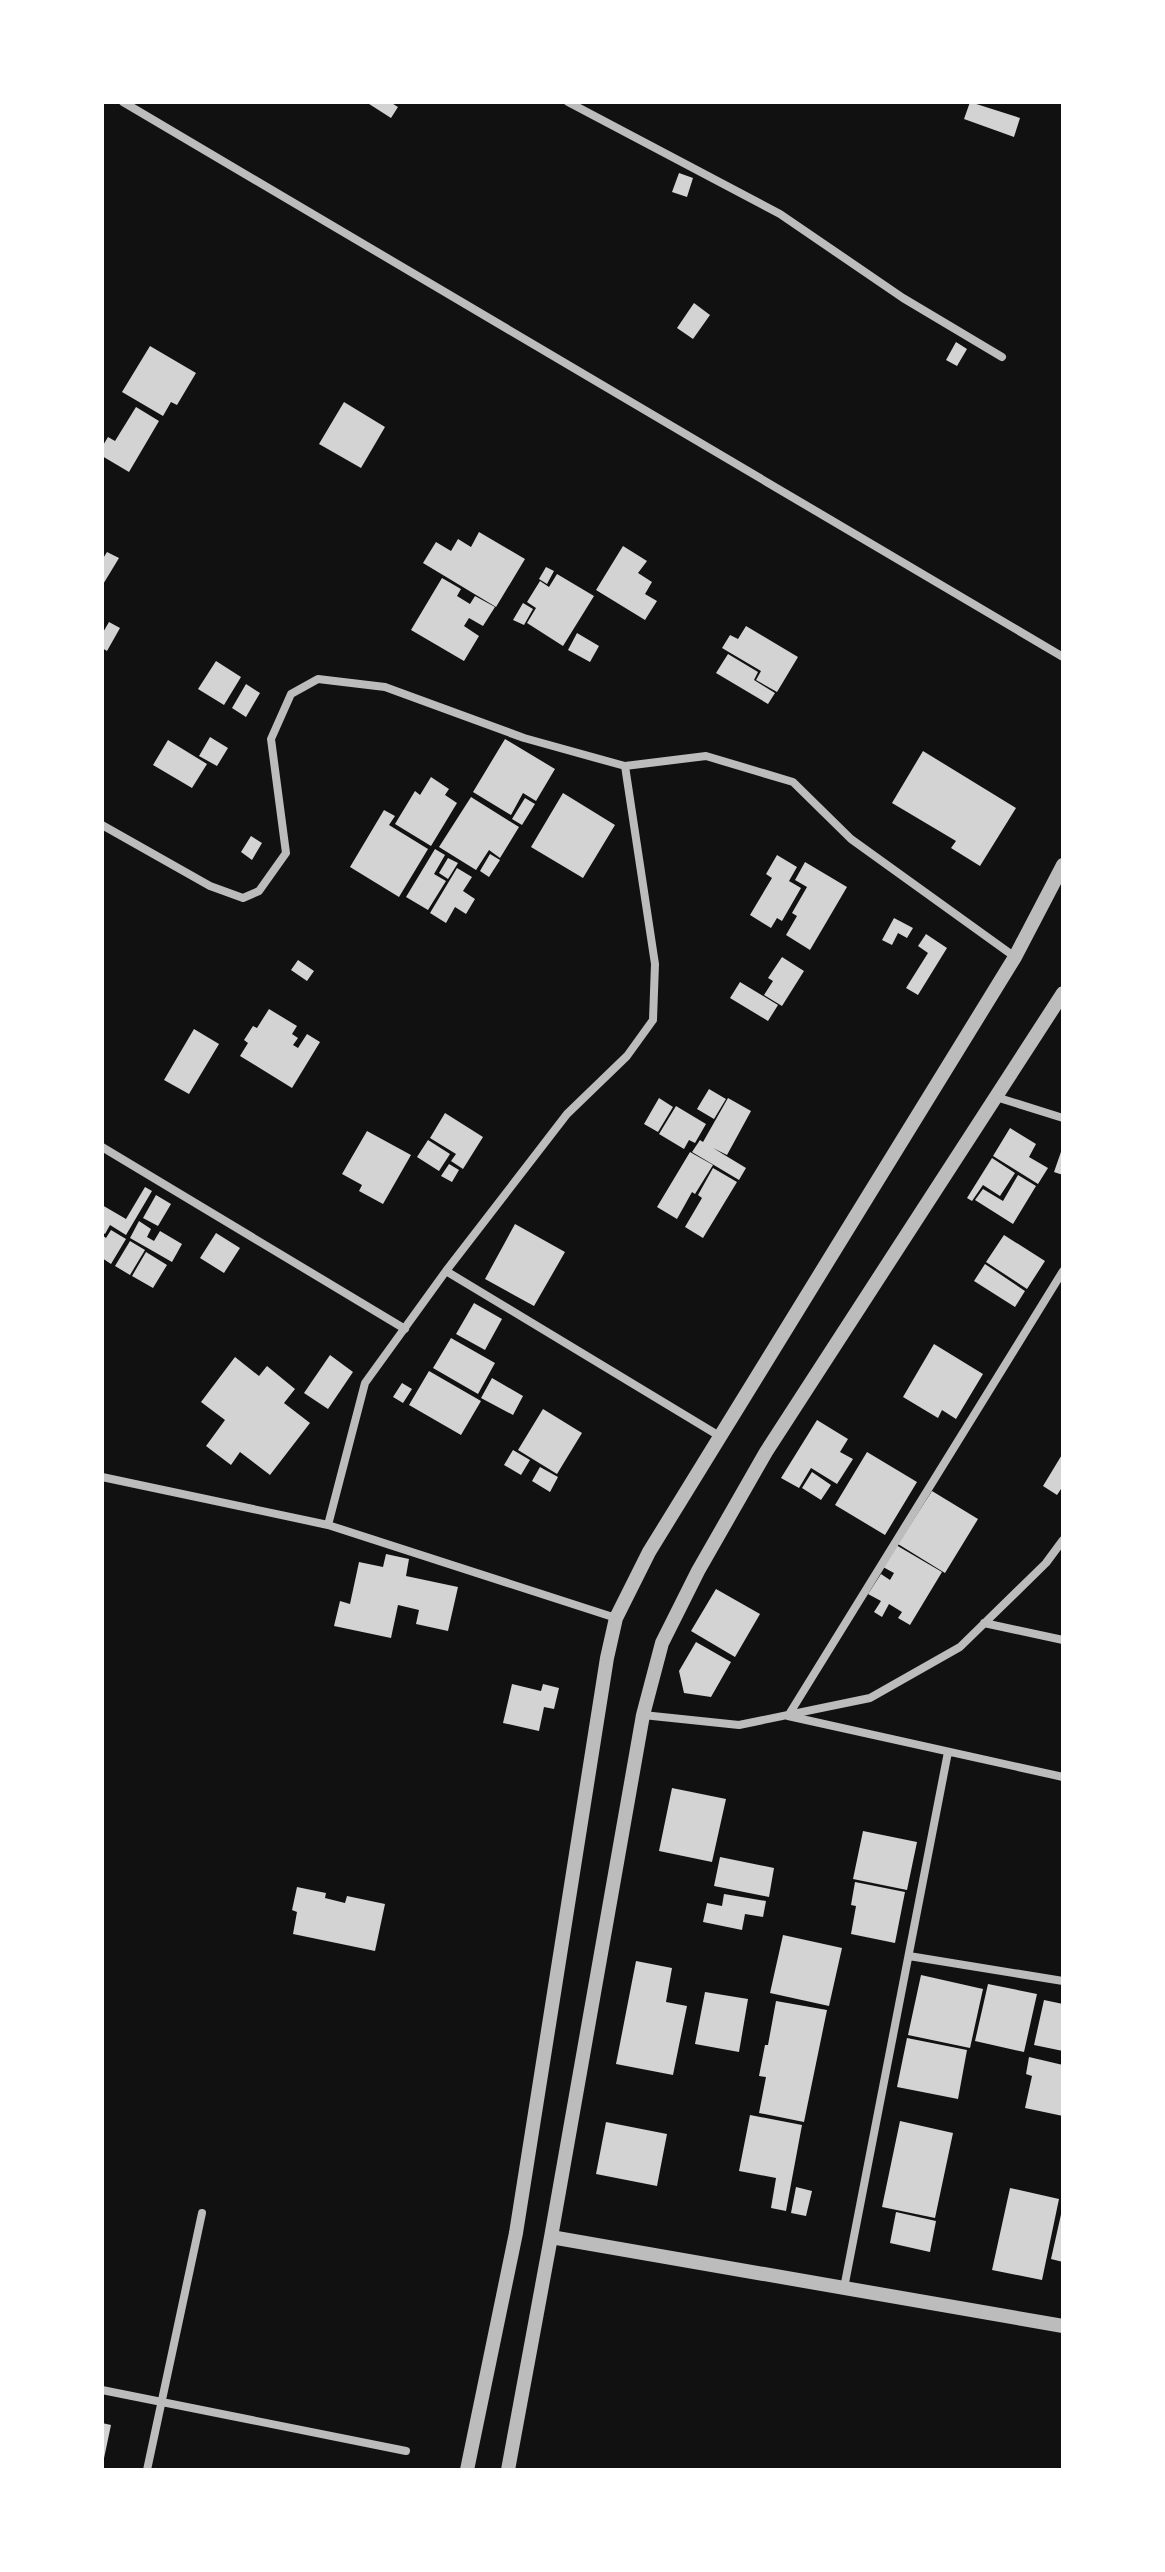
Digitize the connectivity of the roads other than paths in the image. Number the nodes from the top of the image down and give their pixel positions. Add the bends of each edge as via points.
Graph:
1 (123, 102) edge
2 (568, 102) edge
3 (1002, 357) dead end
4 (1063, 657) edge
5 (625, 766) junction
6 (102, 825) edge
7 (1063, 865) edge
8 (1015, 957) junction
9 (1063, 993) edge
10 (996, 1097) junction
11 (1063, 1118) edge
12 (102, 1147) edge
13 (446, 1271) junction
14 (1063, 1271) edge
15 (405, 1329) junction
16 (721, 1437) junction
17 (102, 1477) edge
18 (328, 1525) junction
19 (1063, 1540) edge
20 (616, 1618) junction
21 (984, 1623) junction
22 (1063, 1640) edge
23 (643, 1715) junction
24 (788, 1716) junction
25 (948, 1752) junction
26 (1063, 1777) edge
27 (909, 1956) junction
28 (1063, 1981) edge
29 (202, 2213) dead end
30 (551, 2237) junction
31 (844, 2288) junction
32 (1063, 2326) edge
33 (102, 2390) edge
34 (161, 2403) junction
35 (406, 2451) dead end
36 (147, 2470) edge
37 (467, 2470) edge
38 (508, 2470) edge

1 - 4 street
2 - 3 street via 780,214 903,298
5 - 6 street via 524,738 385,687 318,679 291,694 271,739 286,853 259,891 243,898 210,886
5 - 8 street via 706,756 793,782 851,839
5 - 13 street via 655,964 653,1020 627,1056 567,1114
7 - 8 street
8 - 16 street
9 - 10 street
10 - 11 street
10 - 23 street via 766,1452 698,1571 662,1643
12 - 15 street
13 - 15 street
13 - 16 street
14 - 24 street
15 - 18 street via 365,1383
16 - 20 street via 649,1552
17 - 18 street
18 - 20 street
19 - 21 street
20 - 37 street via 516,2233
21 - 22 street
21 - 24 street via 960,1647 870,1698
23 - 24 street via 739,1725
23 - 30 street
24 - 25 street
25 - 26 street
25 - 27 street
27 - 28 street
27 - 31 street
29 - 34 street
30 - 31 street
30 - 38 street
31 - 32 street
33 - 34 street
34 - 35 street
34 - 36 street

